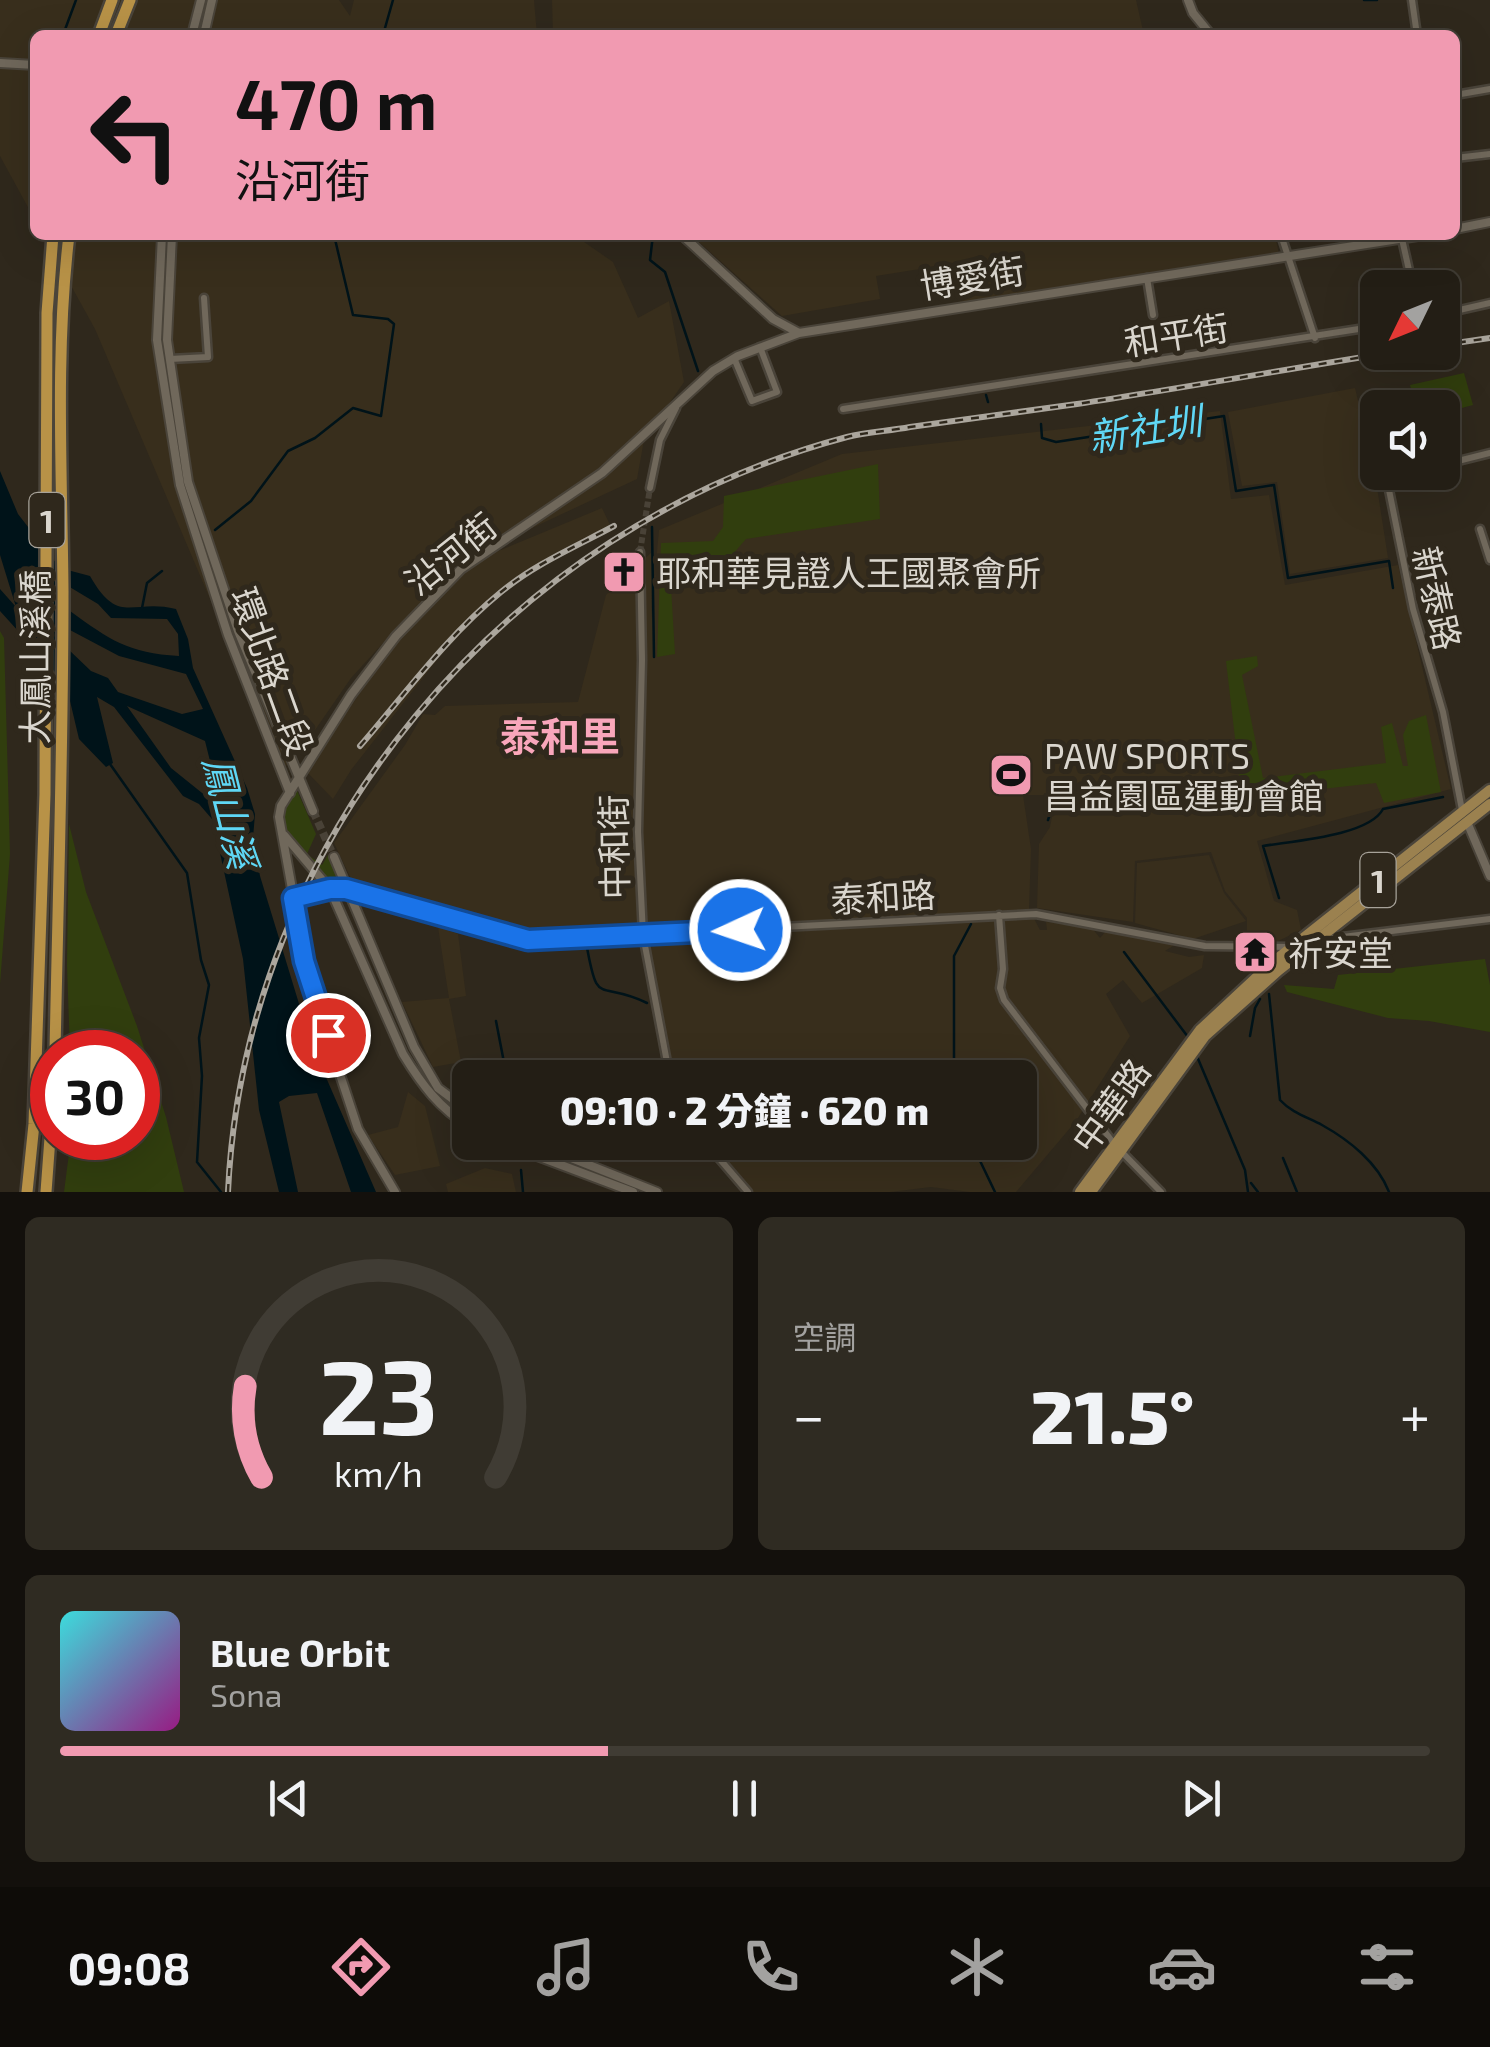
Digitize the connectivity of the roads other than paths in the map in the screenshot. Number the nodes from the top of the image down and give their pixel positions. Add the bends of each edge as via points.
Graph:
1 (112, 0) edge
2 (130, 0) edge
3 (201, 0) edge
4 (212, 0) edge
5 (1188, 0) edge
6 (1412, 0) edge
7 (101, 30) edge
8 (118, 30) edge
9 (193, 30) edge
10 (205, 30) edge
11 (1207, 30) edge
12 (1416, 30) edge
13 (0, 63) edge
14 (30, 66) edge
15 (1490, 89) edge
16 (1460, 95) edge
17 (1490, 154) edge
18 (1460, 157) edge
19 (1490, 222) edge
20 (1460, 228) edge
21 (52, 240) edge
22 (68, 240) edge
23 (162, 240) edge
24 (172, 240) edge
25 (687, 240) edge
26 (1283, 240) edge
27 (1385, 240) edge
28 (1403, 240) edge
29 (1288, 257) junction
30 (1408, 270) edge
31 (1147, 278) junction
32 (204, 298) dead end
33 (1490, 303) edge
34 (1460, 310) edge
35 (1153, 315) dead end
36 (1360, 329) edge
37 (800, 333) junction
38 (1315, 338) junction
39 (760, 347) junction
40 (734, 358) junction
41 (168, 359) junction
42 (685, 394) junction
43 (843, 409) dead end
44 (1490, 453) edge
45 (1460, 461) edge
46 (650, 488) tunnel mouth
47 (1389, 490) edge
48 (1480, 529) dead end
49 (640, 552) tunnel mouth
50 (1490, 560) edge
51 (300, 778) junction
52 (1490, 790) edge
53 (290, 792) junction
54 (1490, 804) edge
55 (313, 811) tunnel mouth
56 (1465, 817) junction
57 (281, 831) junction
58 (334, 857) tunnel mouth
59 (1490, 876) edge
60 (330, 889) junction
61 (346, 889) junction
62 (293, 898) junction
63 (998, 915) junction
64 (1490, 919) edge
65 (1322, 934) junction
66 (642, 935) junction
67 (1297, 950) junction
68 (55, 1030) edge
69 (666, 1060) edge
70 (452, 1098) edge
71 (452, 1114) edge
72 (1118, 1148) junction
73 (48, 1160) edge
74 (548, 1160) edge
75 (576, 1160) edge
76 (720, 1160) edge
77 (26, 1192) edge
78 (46, 1192) edge
79 (395, 1192) edge
80 (633, 1192) edge
81 (656, 1192) edge
82 (748, 1192) edge
83 (1080, 1192) edge
84 (1091, 1192) edge
85 (1161, 1192) edge

1 - 7 highway
2 - 8 highway
3 - 9 street
4 - 10 street
5 - 11 street
6 - 12 street
13 - 14 street
15 - 16 street
17 - 18 street
19 - 20 street
21 - 77 highway, 大鳳山溪橋 / 1 via 45,794
22 - 68 highway, 大鳳山溪橋 / 1
23 - 53 street, 環北路二段 via 157,340 180,485 228,635
24 - 41 street, 環北路二段
25 - 37 street via 772,319
26 - 29 street
27 - 29 street, 博愛街
28 - 30 street
29 - 31 street, 博愛街
29 - 38 street
31 - 35 street
31 - 37 street, 博愛街
32 - 41 street via 208,357
33 - 34 street
36 - 38 street, 和平街
37 - 39 street
38 - 43 street, 和平街
39 - 40 street
39 - 40 street via 776,392 752,401
40 - 42 street
41 - 51 street, 環北路二段 via 188,482
42 - 46 street via 660,440
42 - 51 street, 沿河街 via 602,473 449,582 351,695
44 - 45 street
47 - 56 street, 新泰路
48 - 50 street
49 - 66 street, 中和街
51 - 53 street, 沿河街
51 - 55 street, 環北路二段
52 - 56 main road, 1
53 - 57 street, 環北路二段 via 281,806
54 - 56 main road, 1
56 - 59 street
56 - 65 main road, 1
56 - 67 main road, 1
57 - 60 street
57 - 62 street
58 - 61 street
60 - 61 street, 泰和路
60 - 62 street, 泰和路
60 - 71 street via 403,1054 431,1098
61 - 66 street, 泰和路 via 528,940
61 - 70 street via 414,1047 438,1088
62 - 79 street via 304,961 348,1101
63 - 66 street, 泰和路
63 - 67 street, 泰和路 via 1048,914 1206,946
63 - 72 street via 1004,1000
64 - 65 street via 1326,939
65 - 67 main road, 1
66 - 69 street, 中和街
67 - 72 main road, 中華路 / 1 via 1196,1040
72 - 83 main road, 中華路 / 1
72 - 84 main road, 中華路 / 1
72 - 85 street
73 - 78 highway
74 - 80 street
75 - 81 street
76 - 82 street

